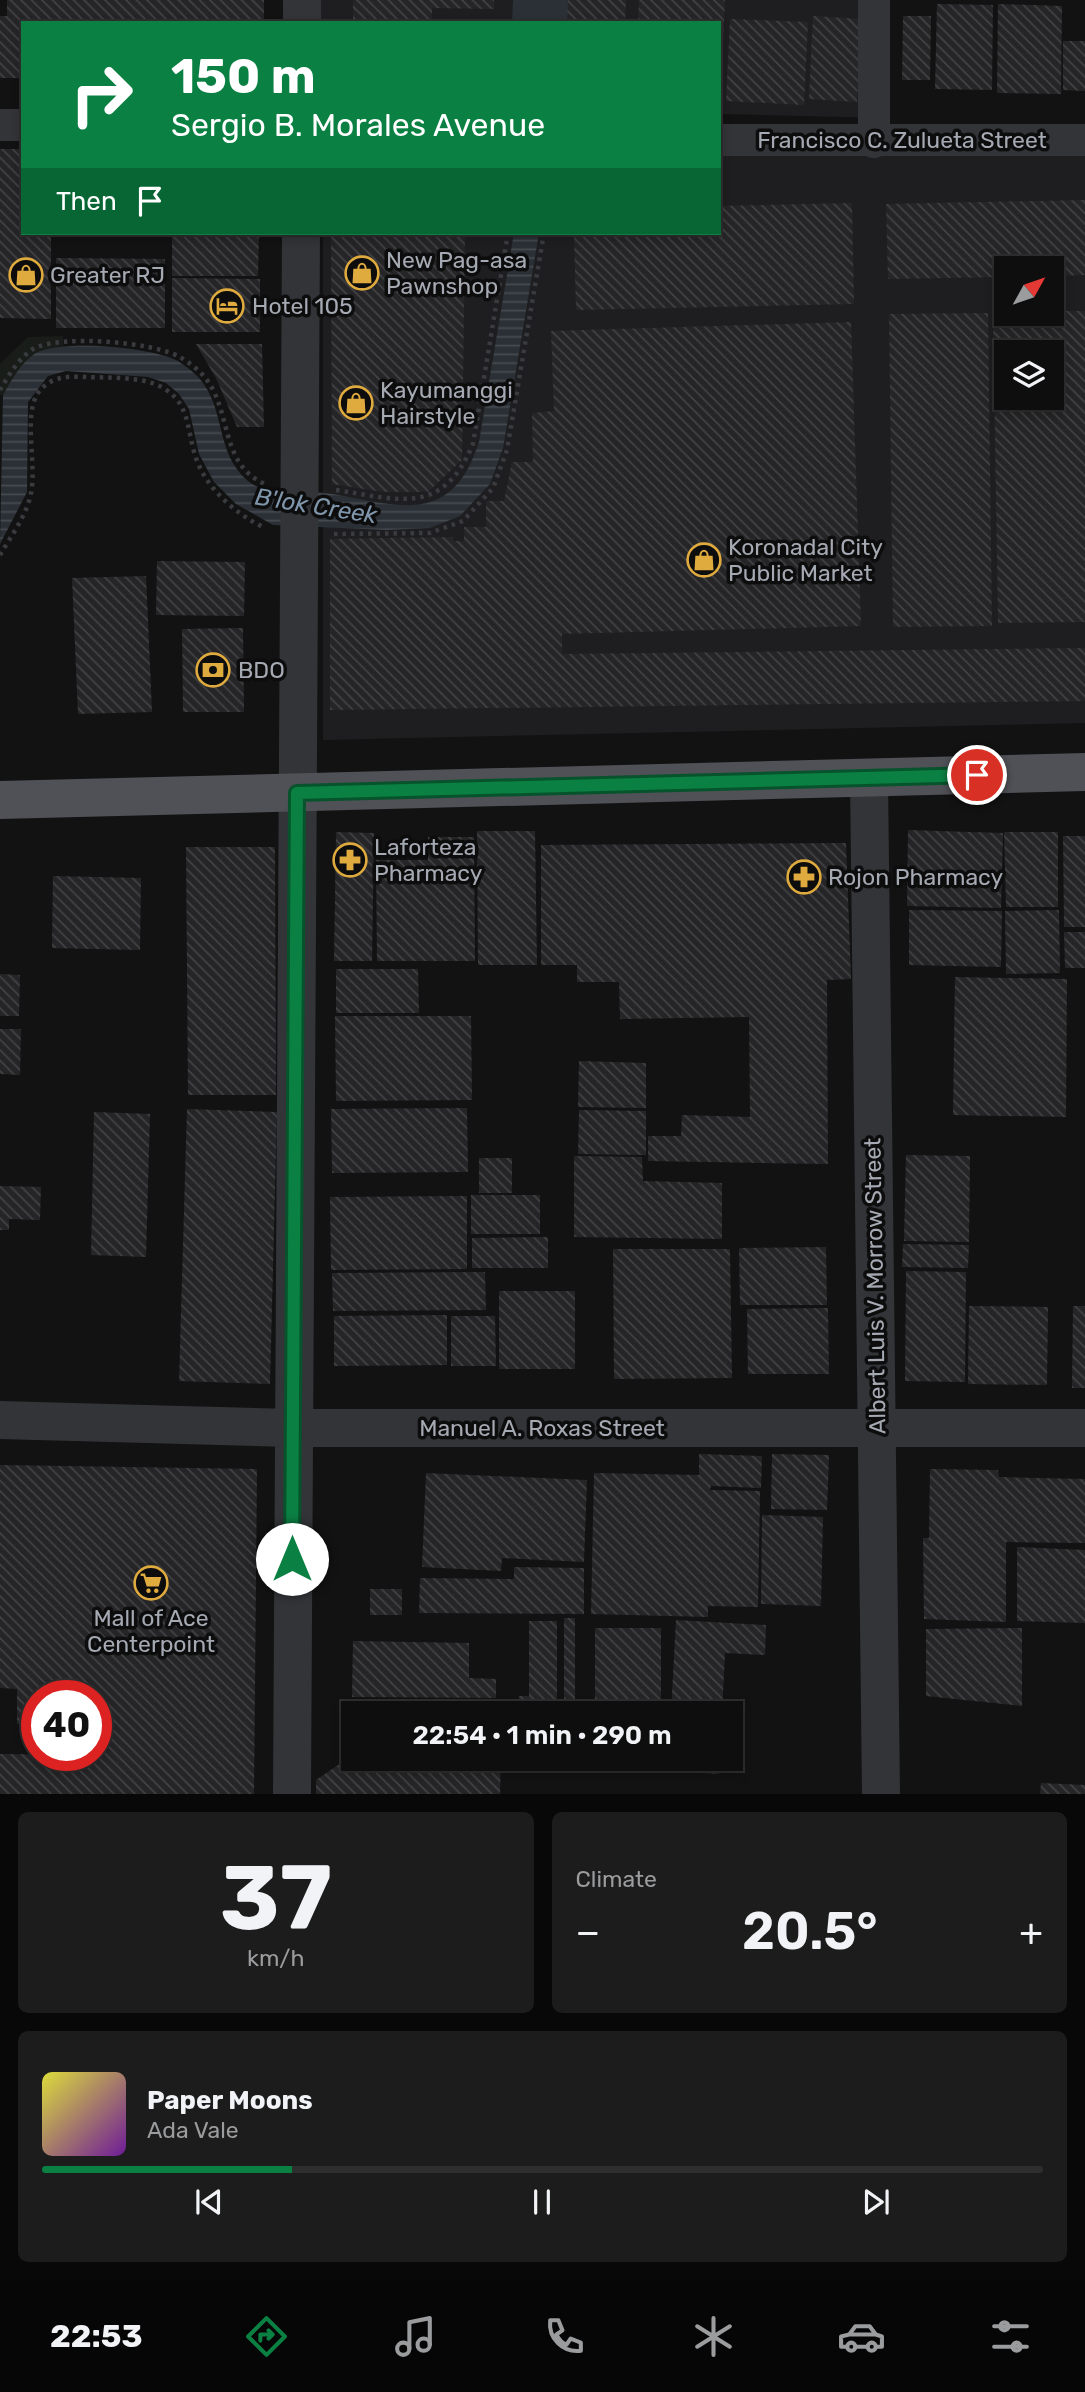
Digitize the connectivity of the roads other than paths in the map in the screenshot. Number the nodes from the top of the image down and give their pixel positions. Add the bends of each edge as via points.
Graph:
1 (302, 0) edge
2 (874, 0) edge
3 (302, 21) edge
4 (0, 125) edge
5 (21, 125) edge
6 (721, 140) edge
7 (1085, 141) edge
8 (874, 142) junction
9 (301, 235) edge
10 (1085, 772) edge
11 (869, 778) junction
12 (297, 793) junction
13 (0, 800) edge
14 (0, 1420) edge
15 (292, 1428) junction
16 (1085, 1428) edge
17 (877, 1429) junction
18 (292, 1794) edge
19 (881, 1794) edge

1 - 3 street
2 - 8 street
4 - 5 street
6 - 8 street, Francisco C. Zulueta Street
7 - 8 street, Francisco C. Zulueta Street
9 - 12 street
10 - 11 main road
11 - 12 main road
11 - 17 street, Albert Luis V. Morrow Street
12 - 13 main road
12 - 15 street
14 - 15 street, Manuel A. Roxas Street
15 - 17 street, Manuel A. Roxas Street
15 - 18 street
16 - 17 street, Manuel A. Roxas Street
17 - 19 street, Albert Luis V. Morrow Street

